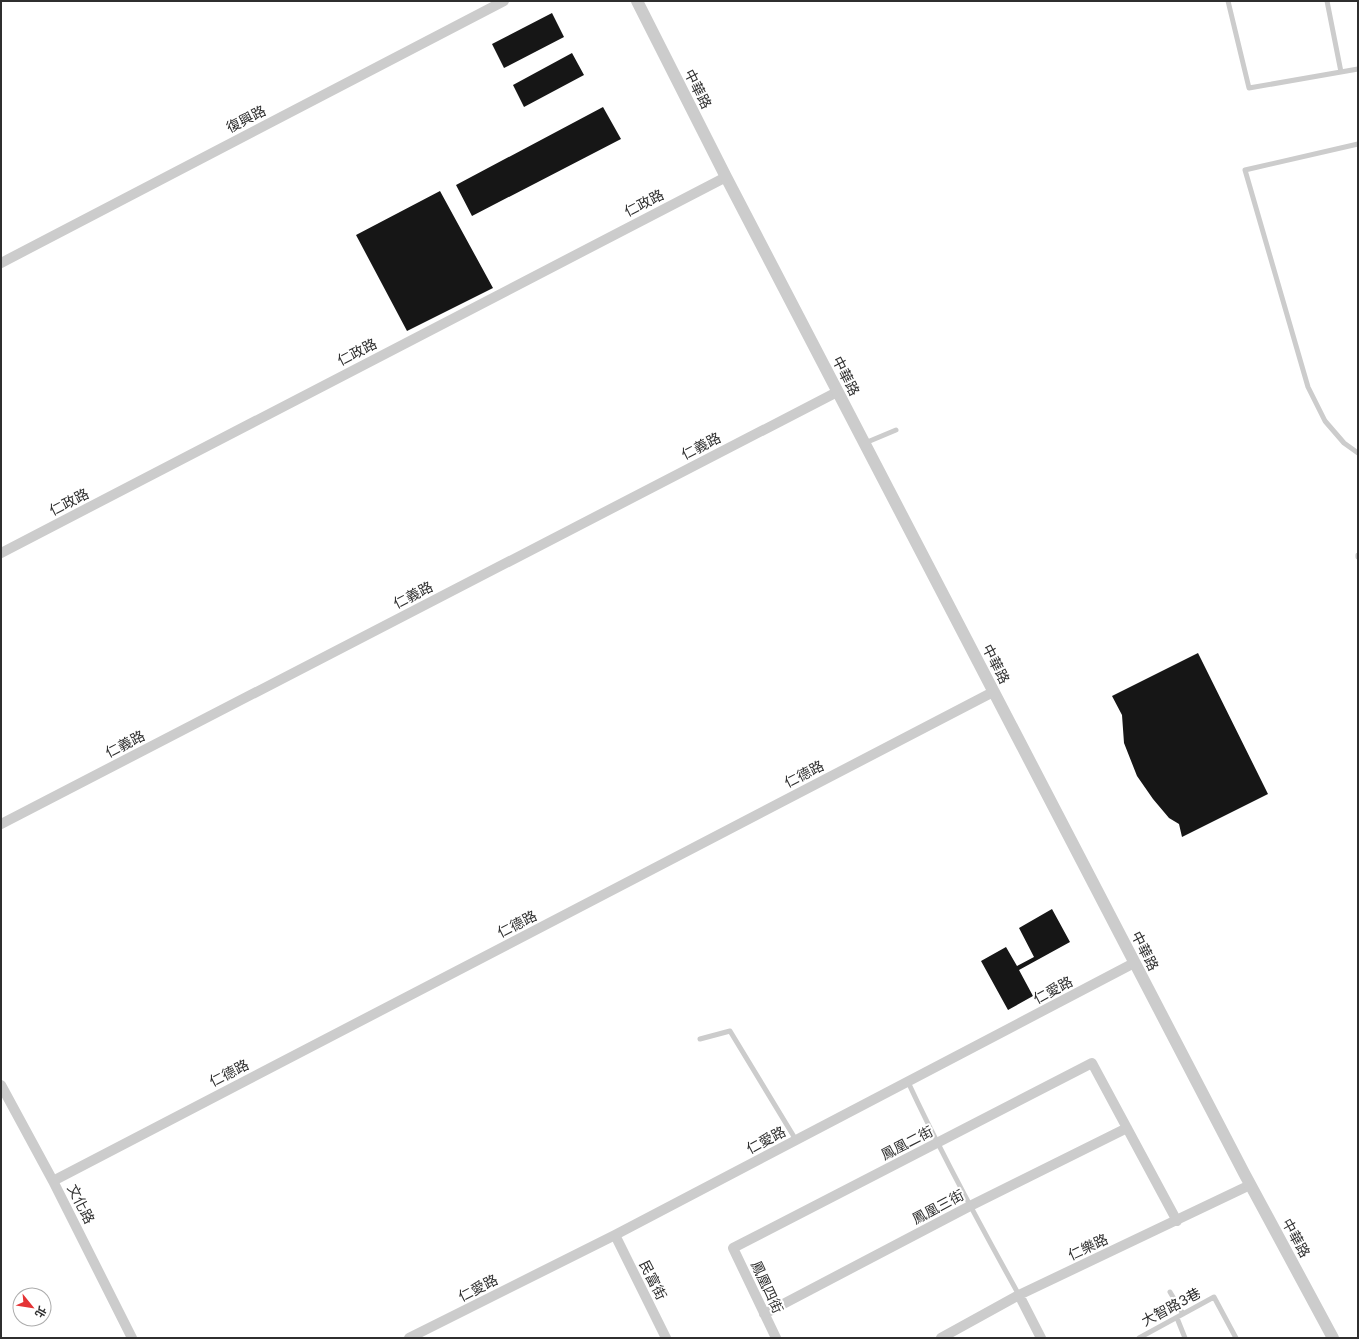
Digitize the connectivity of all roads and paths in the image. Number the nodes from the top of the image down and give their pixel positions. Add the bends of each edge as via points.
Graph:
1 (504, 1) edge
2 (637, 1) edge
3 (1228, 1) edge
4 (1327, 1) edge
5 (1358, 69) edge
6 (1341, 72) junction
7 (1358, 144) edge
8 (726, 177) junction
9 (1, 263) edge
10 (837, 392) junction
11 (896, 430) dead end
12 (865, 444) junction
13 (1358, 453) edge
14 (1, 553) edge
15 (993, 692) junction
16 (1, 824) edge
17 (1134, 963) junction
18 (700, 1039) dead end
19 (908, 1082) junction
20 (1, 1085) edge
21 (1127, 1128) junction
22 (796, 1140) junction
23 (937, 1144) junction
24 (53, 1181) junction
25 (1250, 1185) junction
26 (970, 1206) junction
27 (1177, 1221) junction
28 (615, 1235) junction
29 (733, 1248) joint
30 (1170, 1292) dead end
31 (1019, 1295) junction
32 (764, 1314) junction
33 (1183, 1314) junction
34 (1176, 1318) junction
35 (132, 1338) edge
36 (409, 1338) edge
37 (666, 1338) edge
38 (776, 1338) edge
39 (941, 1338) edge
40 (1041, 1338) edge
41 (1139, 1338) edge
42 (1185, 1338) edge
43 (1236, 1338) edge
44 (1333, 1338) edge

1 - 9 street, 復興路
2 - 8 street, 中華路
3 - 6 lane via 1249,88
4 - 6 lane
5 - 6 lane
7 - 13 lane via 1244,170 1308,387 1325,421 1344,443
8 - 10 street, 中華路
8 - 14 street, 仁政路
10 - 12 street, 中華路
10 - 16 street, 仁義路
11 - 12 lane
12 - 15 street, 中華路
15 - 17 street, 中華路
15 - 24 street, 仁德路
17 - 19 street, 仁愛路
17 - 25 street, 中華路
18 - 22 lane via 730,1031
19 - 22 street, 仁愛路
19 - 23 lane
20 - 24 street, 文化路
21 - 23 street, 鳳凰二街 via 1092,1063
21 - 26 street, 鳳凰三街
21 - 27 street
22 - 28 street, 仁愛路
23 - 26 lane
23 - 29 street, 鳳凰二街
24 - 35 street, 文化路
25 - 27 street, 仁樂路
25 - 44 street, 中華路
26 - 31 lane
26 - 32 street, 鳳凰三街
27 - 31 street, 仁樂路
28 - 36 street, 仁愛路
28 - 37 street, 民富街
29 - 32 street, 鳳凰四街
30 - 33 lane
31 - 39 street, 仁樂路
31 - 40 street
32 - 38 street, 鳳凰四街
33 - 34 lane, 大智路3巷
33 - 43 lane, 大智路3巷 via 1214,1297
34 - 41 lane, 大智路3巷
34 - 42 lane

